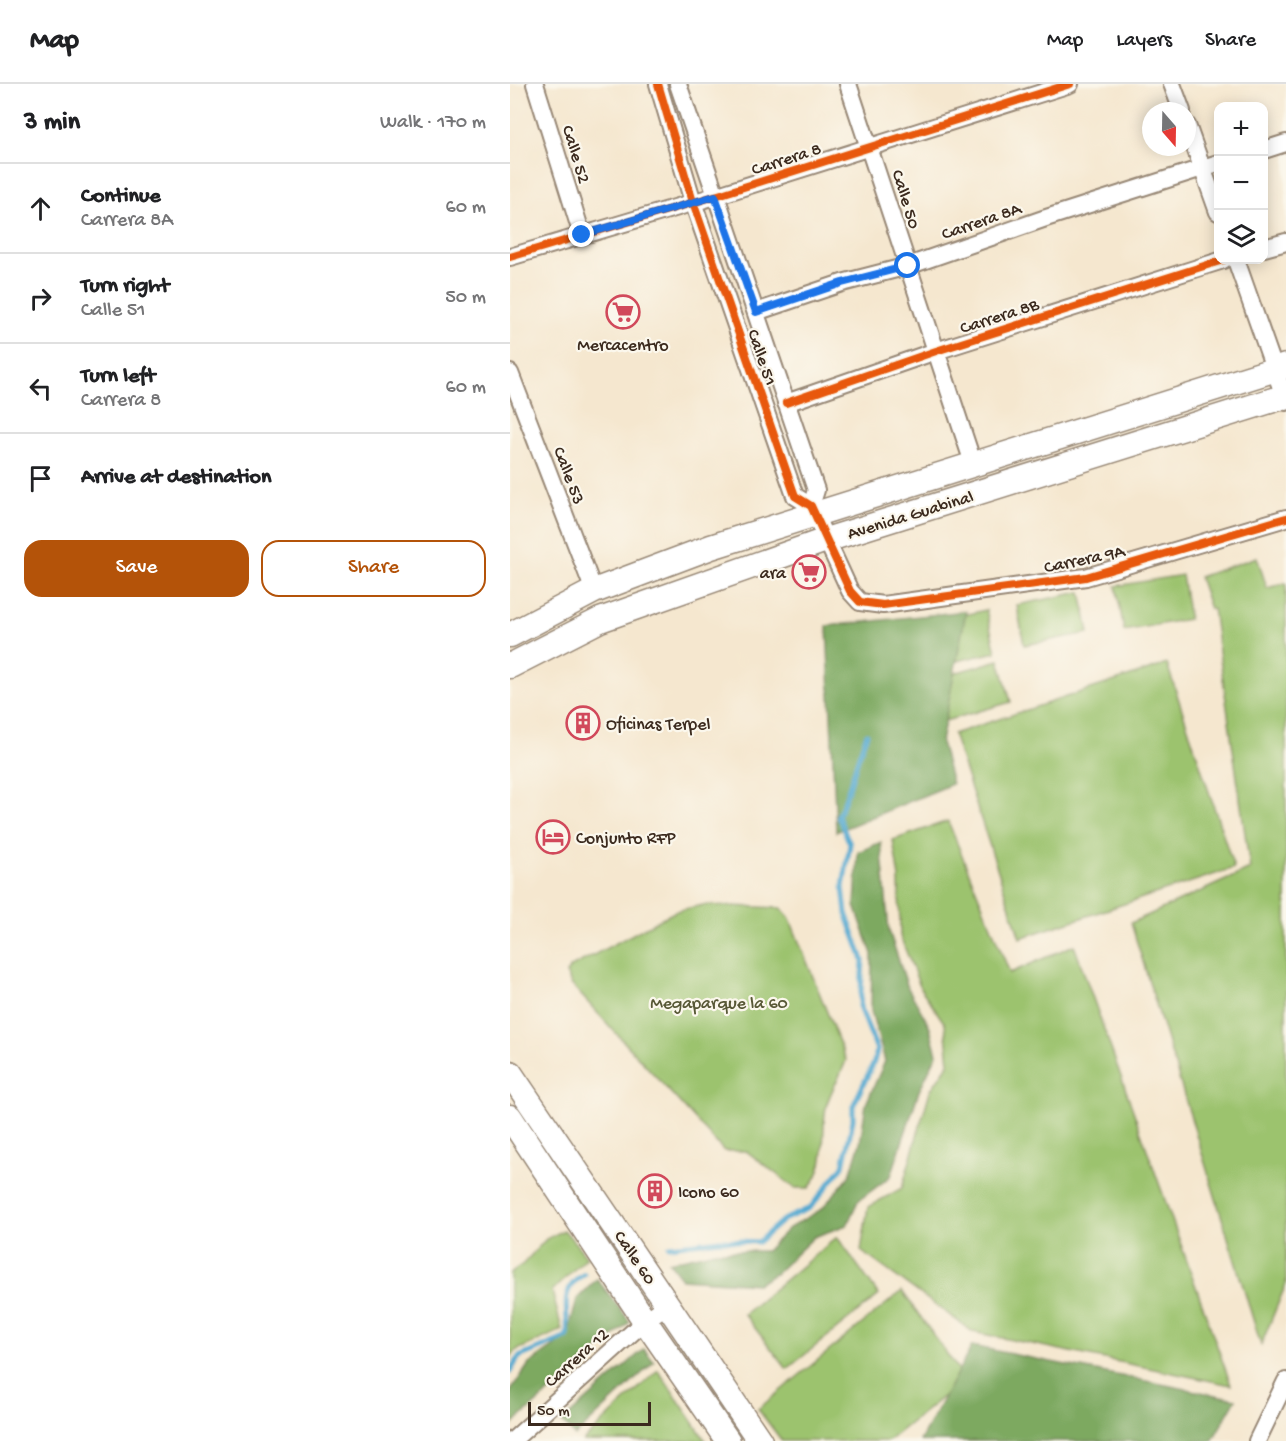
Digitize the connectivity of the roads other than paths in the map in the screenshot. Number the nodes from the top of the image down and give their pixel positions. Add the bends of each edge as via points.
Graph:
1 (536, 84) edge
2 (658, 84) edge
3 (678, 84) edge
4 (848, 84) edge
5 (1070, 84) edge
6 (1172, 84) edge
7 (1179, 102) edge
8 (1196, 141) edge
9 (1286, 143) edge
10 (871, 147) junction
11 (1268, 148) edge
12 (1210, 165) edge
13 (715, 196) junction
14 (693, 202) junction
15 (1218, 210) edge
16 (582, 235) junction
17 (1286, 242) edge
18 (1268, 247) edge
19 (510, 257) edge
20 (1214, 263) edge
21 (1238, 264) edge
22 (908, 266) junction
23 (756, 312) junction
24 (936, 351) junction
25 (1280, 368) edge
26 (512, 383) edge
27 (1285, 398) edge
28 (786, 403) junction
29 (973, 463) junction
30 (813, 510) junction
31 (1286, 518) edge
32 (826, 540) junction
33 (594, 591) junction
34 (883, 605) joint
35 (510, 635) edge
36 (510, 666) edge
37 (510, 1073) edge
38 (510, 1117) edge
39 (668, 1304) junction
40 (645, 1321) junction
41 (1286, 1383) edge
42 (512, 1441) edge
43 (728, 1441) edge
44 (760, 1441) edge
45 (1257, 1441) edge

1 - 16 street, Calle 52
2 - 14 street, Calle 51
3 - 13 street, Calle 51
4 - 10 street, Calle 50
5 - 10 street, Carrera 8
6 - 7 street
8 - 12 street
9 - 11 street
10 - 13 street, Carrera 8
10 - 22 street, Calle 50
12 - 15 street
12 - 22 street, Carrera 8A
13 - 14 street, Carrera 8
13 - 23 street, Calle 51
14 - 16 street, Carrera 8
14 - 30 street, Calle 51 via 795,496
16 - 19 street, Carrera 8
17 - 18 street
20 - 24 street, Carrera 8B
21 - 25 street
22 - 23 street, Carrera 8A
22 - 24 street, Calle 50
23 - 28 street, Calle 51
24 - 28 street, Carrera 8B
24 - 29 street, Calle 50
25 - 27 street
25 - 29 main road, Avenida Guabinal
26 - 33 street, Calle 53
27 - 32 main road, Avenida Guabinal
28 - 30 street, Calle 51 via 816,490
29 - 30 main road, Avenida Guabinal
30 - 32 street, Calle 51
30 - 33 main road, Avenida Guabinal
31 - 34 street, Carrera 9A via 1086,577
32 - 34 street, Calle 51 via 850,591 860,602
32 - 36 main road, Avenida Guabinal via 600,620
33 - 35 main road, Avenida Guabinal
37 - 39 main road, Calle 60
38 - 40 main road, Calle 60
39 - 40 street, Carrera 12
39 - 44 main road, Calle 60
40 - 42 street, Carrera 12
40 - 43 main road, Calle 60
41 - 45 street

